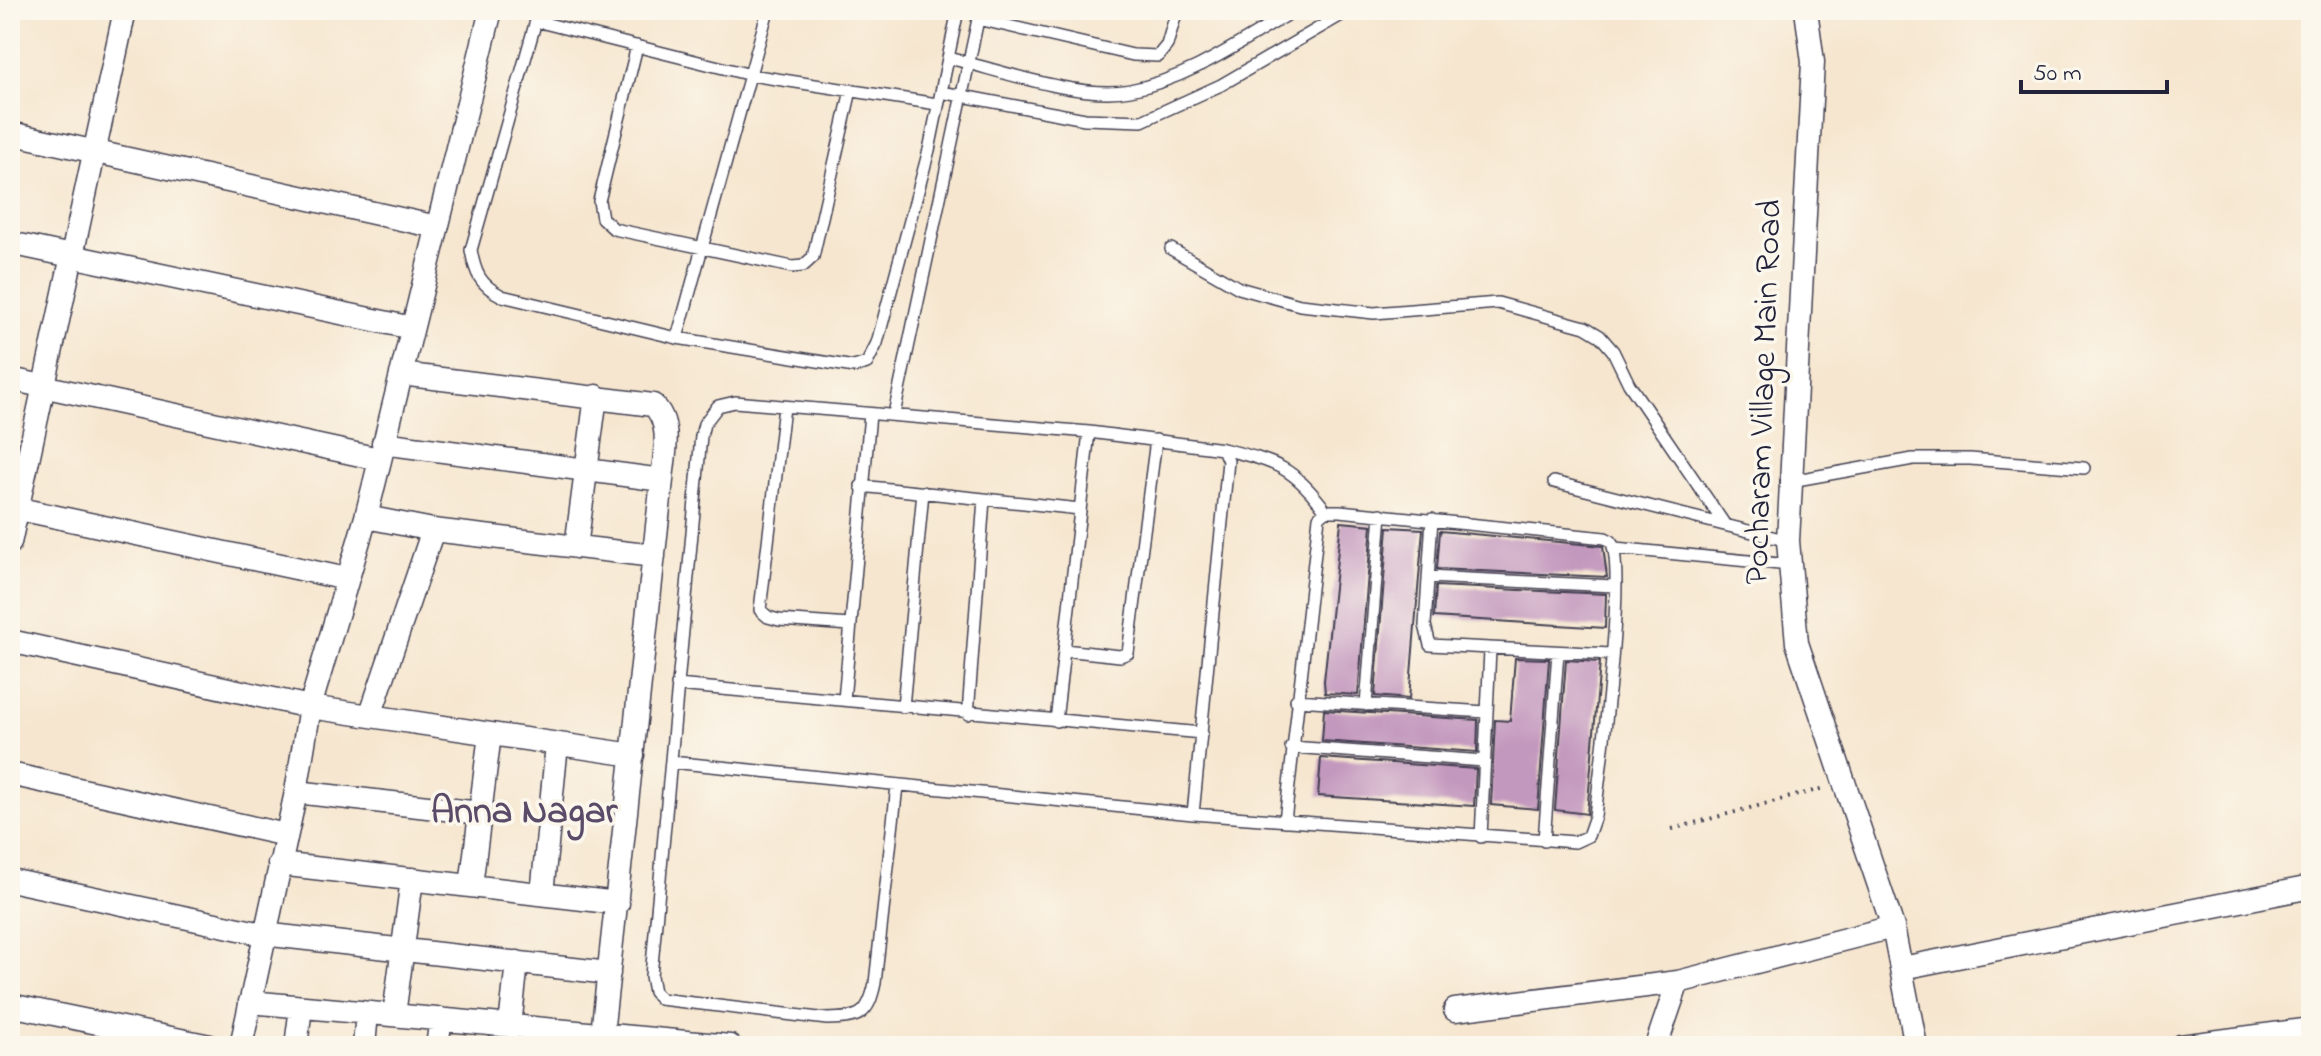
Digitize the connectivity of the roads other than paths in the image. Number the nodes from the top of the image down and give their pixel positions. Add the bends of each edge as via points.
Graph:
1 (125, 10) edge
2 (491, 10) edge
3 (768, 10) edge
4 (958, 10) edge
5 (1177, 10) edge
6 (1296, 10) edge
7 (1350, 10) edge
8 (1806, 10) edge
9 (979, 15) edge
10 (537, 16) edge
11 (637, 46) junction
12 (949, 58) junction
13 (967, 62) junction
14 (751, 75) junction
15 (851, 90) junction
16 (960, 96) junction
17 (939, 98) junction
18 (10, 133) edge
19 (94, 151) junction
20 (437, 227) junction
21 (10, 243) edge
22 (702, 248) junction
23 (1171, 249) dead end
24 (71, 257) junction
25 (412, 328) junction
26 (677, 338) junction
27 (401, 374) junction
28 (10, 379) edge
29 (44, 387) junction
30 (596, 396) junction
31 (784, 407) junction
32 (870, 414) junction
33 (894, 414) junction
34 (1089, 432) junction
35 (1156, 440) junction
36 (1223, 449) junction
37 (381, 451) junction
38 (2084, 468) dead end
39 (586, 471) junction
40 (662, 480) junction
41 (1791, 481) junction
42 (1554, 482) dead end
43 (861, 486) junction
44 (923, 492) junction
45 (984, 499) junction
46 (14, 507) edge
47 (1080, 509) junction
48 (1326, 511) junction
49 (1381, 514) junction
50 (366, 517) junction
51 (1432, 519) junction
52 (1725, 525) junction
53 (433, 530) junction
54 (1788, 541) junction
55 (10, 543) edge
56 (576, 547) junction
57 (1615, 548) junction
58 (654, 556) junction
59 (1790, 565) junction
60 (1428, 577) junction
61 (347, 579) junction
62 (1614, 586) junction
63 (850, 625) junction
64 (10, 641) edge
65 (1064, 650) junction
66 (1490, 650) junction
67 (1558, 652) junction
68 (1611, 654) junction
69 (677, 685) junction
70 (844, 700) junction
71 (1296, 700) junction
72 (1366, 705) junction
73 (310, 707) junction
74 (903, 707) junction
75 (1486, 712) junction
76 (968, 714) junction
77 (370, 716) junction
78 (1056, 721) junction
79 (1202, 733) junction
80 (490, 734) junction
81 (557, 744) junction
82 (1291, 747) junction
83 (633, 755) junction
84 (1484, 761) junction
85 (671, 762) junction
86 (10, 774) edge
87 (897, 786) junction
88 (296, 792) junction
89 (480, 813) junction
90 (1193, 814) junction
91 (1285, 821) junction
92 (286, 835) junction
93 (1481, 837) junction
94 (1544, 841) junction
95 (279, 864) junction
96 (412, 879) junction
97 (10, 880) edge
98 (471, 886) junction
99 (2311, 887) edge
100 (542, 894) junction
101 (618, 903) junction
102 (1893, 927) junction
103 (263, 934) junction
104 (404, 948) junction
105 (517, 962) junction
106 (1902, 968) junction
107 (609, 973) junction
108 (1678, 982) junction
109 (250, 1002) junction
110 (10, 1005) edge
111 (301, 1007) junction
112 (1455, 1010) dead end
113 (367, 1013) junction
114 (394, 1015) junction
115 (441, 1019) junction
116 (510, 1026) junction
117 (2311, 1029) edge
118 (602, 1034) junction
119 (645, 1042) edge
120 (210, 1046) edge
121 (241, 1046) edge
122 (296, 1046) edge
123 (364, 1046) edge
124 (437, 1046) edge
125 (730, 1046) edge
126 (1656, 1046) edge
127 (1916, 1046) edge
128 (2181, 1046) edge

1 - 19 street
2 - 20 street
3 - 14 lane
4 - 12 lane
5 - 9 lane via 1167,45 1158,56 1133,55
6 - 13 lane via 1178,76 1128,91 1035,81
7 - 16 lane via 1221,85 1142,121 1085,119
8 - 41 street, Pocharam Village Main Road via 1813,62
9 - 13 lane
10 - 11 lane
10 - 26 lane via 471,250 474,270 484,287 502,296
11 - 14 lane
11 - 22 lane via 599,201 602,218 614,229
12 - 13 lane
12 - 17 lane
13 - 16 lane
14 - 15 lane
14 - 22 lane
15 - 17 lane
15 - 22 lane via 809,262 792,267
16 - 17 lane
16 - 33 lane
17 - 26 lane via 877,343 867,363 842,366
18 - 19 street
19 - 20 street
19 - 24 street
20 - 25 street
21 - 24 street
22 - 26 lane
23 - 52 lane via 1239,288 1300,305 1374,313 1498,303 1585,327 1613,351 1629,384
24 - 25 street
24 - 29 street
25 - 27 street
27 - 30 street
27 - 37 street
28 - 29 street
29 - 37 street
29 - 46 street
30 - 39 street
30 - 40 street via 657,409 665,427
31 - 32 lane
31 - 63 lane via 760,610 779,620
31 - 69 lane via 726,403 704,424
32 - 33 lane
32 - 43 lane
33 - 34 lane
34 - 35 lane
34 - 47 lane
35 - 36 lane
35 - 65 lane via 1128,653
36 - 48 lane via 1287,468
36 - 79 lane via 1228,461
37 - 39 street
37 - 50 street
38 - 41 lane via 1913,459
39 - 40 street
39 - 56 street
40 - 58 street
41 - 54 street, Pocharam Village Main Road
42 - 52 lane
43 - 44 lane
43 - 63 lane
44 - 45 lane
44 - 74 lane
45 - 47 lane
45 - 76 lane
46 - 55 street
46 - 61 street
47 - 65 lane
48 - 49 lane
48 - 71 lane via 1316,525
49 - 51 lane
49 - 72 lane
50 - 53 street
50 - 61 street
51 - 57 lane via 1605,538
51 - 60 lane
52 - 54 lane
53 - 56 street
53 - 77 street
54 - 59 street, Pocharam Village Main Road
56 - 58 street
57 - 59 lane
57 - 62 lane
58 - 83 street
59 - 102 street, Pocharam Village Main Road via 1797,643
60 - 62 lane
60 - 66 lane via 1427,642
61 - 73 street
62 - 68 lane
63 - 70 lane
64 - 73 street
65 - 78 lane
66 - 67 lane
66 - 75 lane
67 - 68 lane
67 - 94 lane
68 - 94 lane via 1592,827 1588,836 1575,842
69 - 70 lane
69 - 85 lane
70 - 74 lane
71 - 72 lane
71 - 82 lane
72 - 75 lane
73 - 77 street
73 - 88 street
74 - 76 lane
75 - 84 lane
76 - 78 lane
77 - 80 street
78 - 79 lane
79 - 90 lane
80 - 81 street
80 - 89 street
81 - 83 street
81 - 100 street
82 - 84 lane
82 - 91 lane
83 - 101 street
84 - 93 lane
85 - 87 lane
85 - 87 lane via 651,976 654,992 670,1003 827,1019 865,1011 875,983
86 - 92 street
87 - 90 lane
88 - 89 street
88 - 92 street
89 - 98 street
90 - 91 lane
91 - 93 lane
92 - 95 street
93 - 94 lane
95 - 96 street
95 - 103 street
96 - 98 street
96 - 104 street
97 - 103 street
98 - 100 street
99 - 106 street
100 - 101 street
101 - 107 street
102 - 106 street, Pocharam Village Main Road
102 - 108 street
103 - 104 street
103 - 109 street
104 - 105 street
104 - 114 street
105 - 107 street
105 - 116 street
106 - 127 street, Pocharam Village Main Road
107 - 118 street
108 - 112 street
108 - 126 street
109 - 111 street
109 - 121 street
110 - 120 street
111 - 113 street
111 - 122 street
113 - 114 street
113 - 123 street
114 - 115 street
115 - 116 street
115 - 124 street
116 - 118 street
117 - 128 street
118 - 119 street
119 - 125 street

